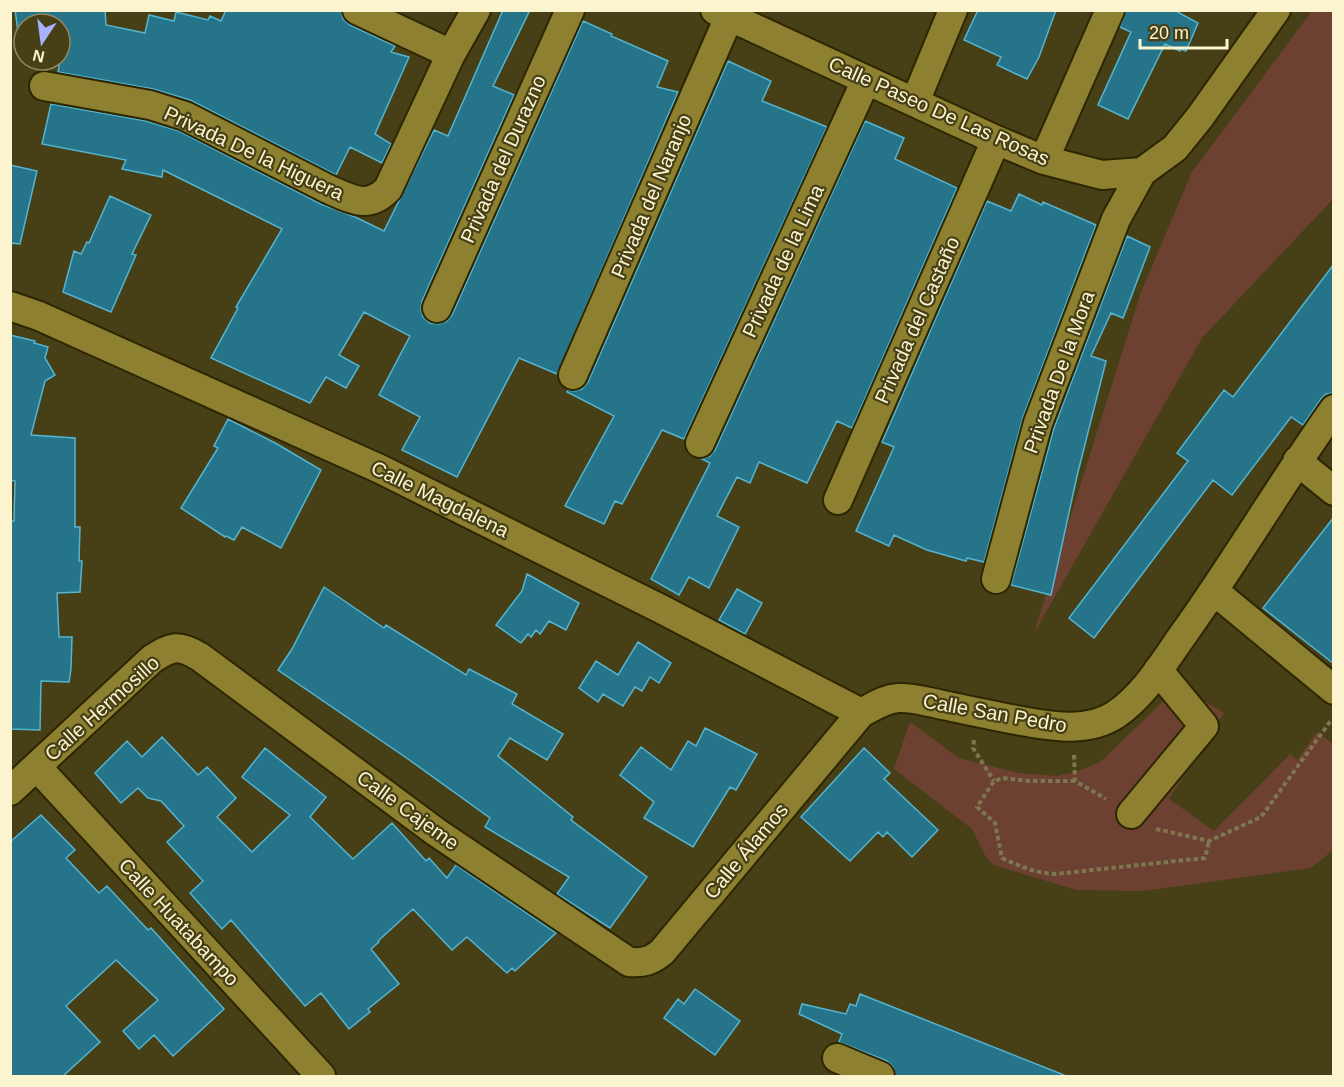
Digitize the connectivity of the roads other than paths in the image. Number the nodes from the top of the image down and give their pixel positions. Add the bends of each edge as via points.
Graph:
1 (357, 10) edge
2 (476, 10) edge
3 (570, 10) edge
4 (953, 10) edge
5 (1110, 10) edge
6 (1276, 10) edge
7 (722, 14) edge
8 (451, 54) junction
9 (866, 80) junction
10 (44, 87) dead end
11 (915, 102) junction
12 (996, 140) junction
13 (1044, 160) junction
14 (1142, 172) junction
15 (10, 306) edge
16 (437, 308) dead end
17 (573, 375) dead end
18 (1334, 409) edge
19 (700, 443) dead end
20 (1297, 461) junction
21 (1334, 491) edge
22 (838, 500) dead end
23 (996, 579) dead end
24 (1214, 591) junction
25 (200, 657) joint
26 (1158, 670) junction
27 (1334, 690) edge
28 (861, 713) junction
29 (37, 767) junction
30 (10, 791) edge
31 (1131, 814) road end
32 (620, 956) joint
33 (837, 1058) dead end
34 (321, 1077) edge
35 (880, 1077) edge

1 - 8 street
2 - 8 street
3 - 16 street, Privada del Durazno
4 - 11 street
5 - 13 street
6 - 14 street via 1175,148
7 - 9 street, Calle Paseo De Las Rosas
7 - 17 street, Privada del Naranjo
8 - 10 street, Privada De la Higuera via 388,189 379,198 366,202 328,189 185,116 150,105
9 - 11 street, Calle Paseo De Las Rosas
9 - 19 street, Privada de la Lima
11 - 12 street, Calle Paseo De Las Rosas
12 - 13 street, Calle Paseo De Las Rosas
12 - 22 street, Privada del Castaño
13 - 14 street, Calle Paseo De Las Rosas via 1102,175
14 - 23 street, Privada De la Mora via 1116,219 1038,423
15 - 28 street, Calle Magdalena via 380,469
18 - 20 street, Calle San Pedro
20 - 21 street
20 - 24 street, Calle San Pedro
24 - 26 street, Calle San Pedro
24 - 27 street
25 - 29 street, Calle Hermosillo via 177,647 152,659
25 - 32 street, Calle Cajeme via 436,832
26 - 28 street, Calle San Pedro via 1115,715 1073,727 913,699 882,702
26 - 31 street via 1204,726
28 - 32 street, Calle Álamos via 662,952 641,963
29 - 30 street, Calle Hermosillo
29 - 34 street, Calle Huatabampo
33 - 35 street

